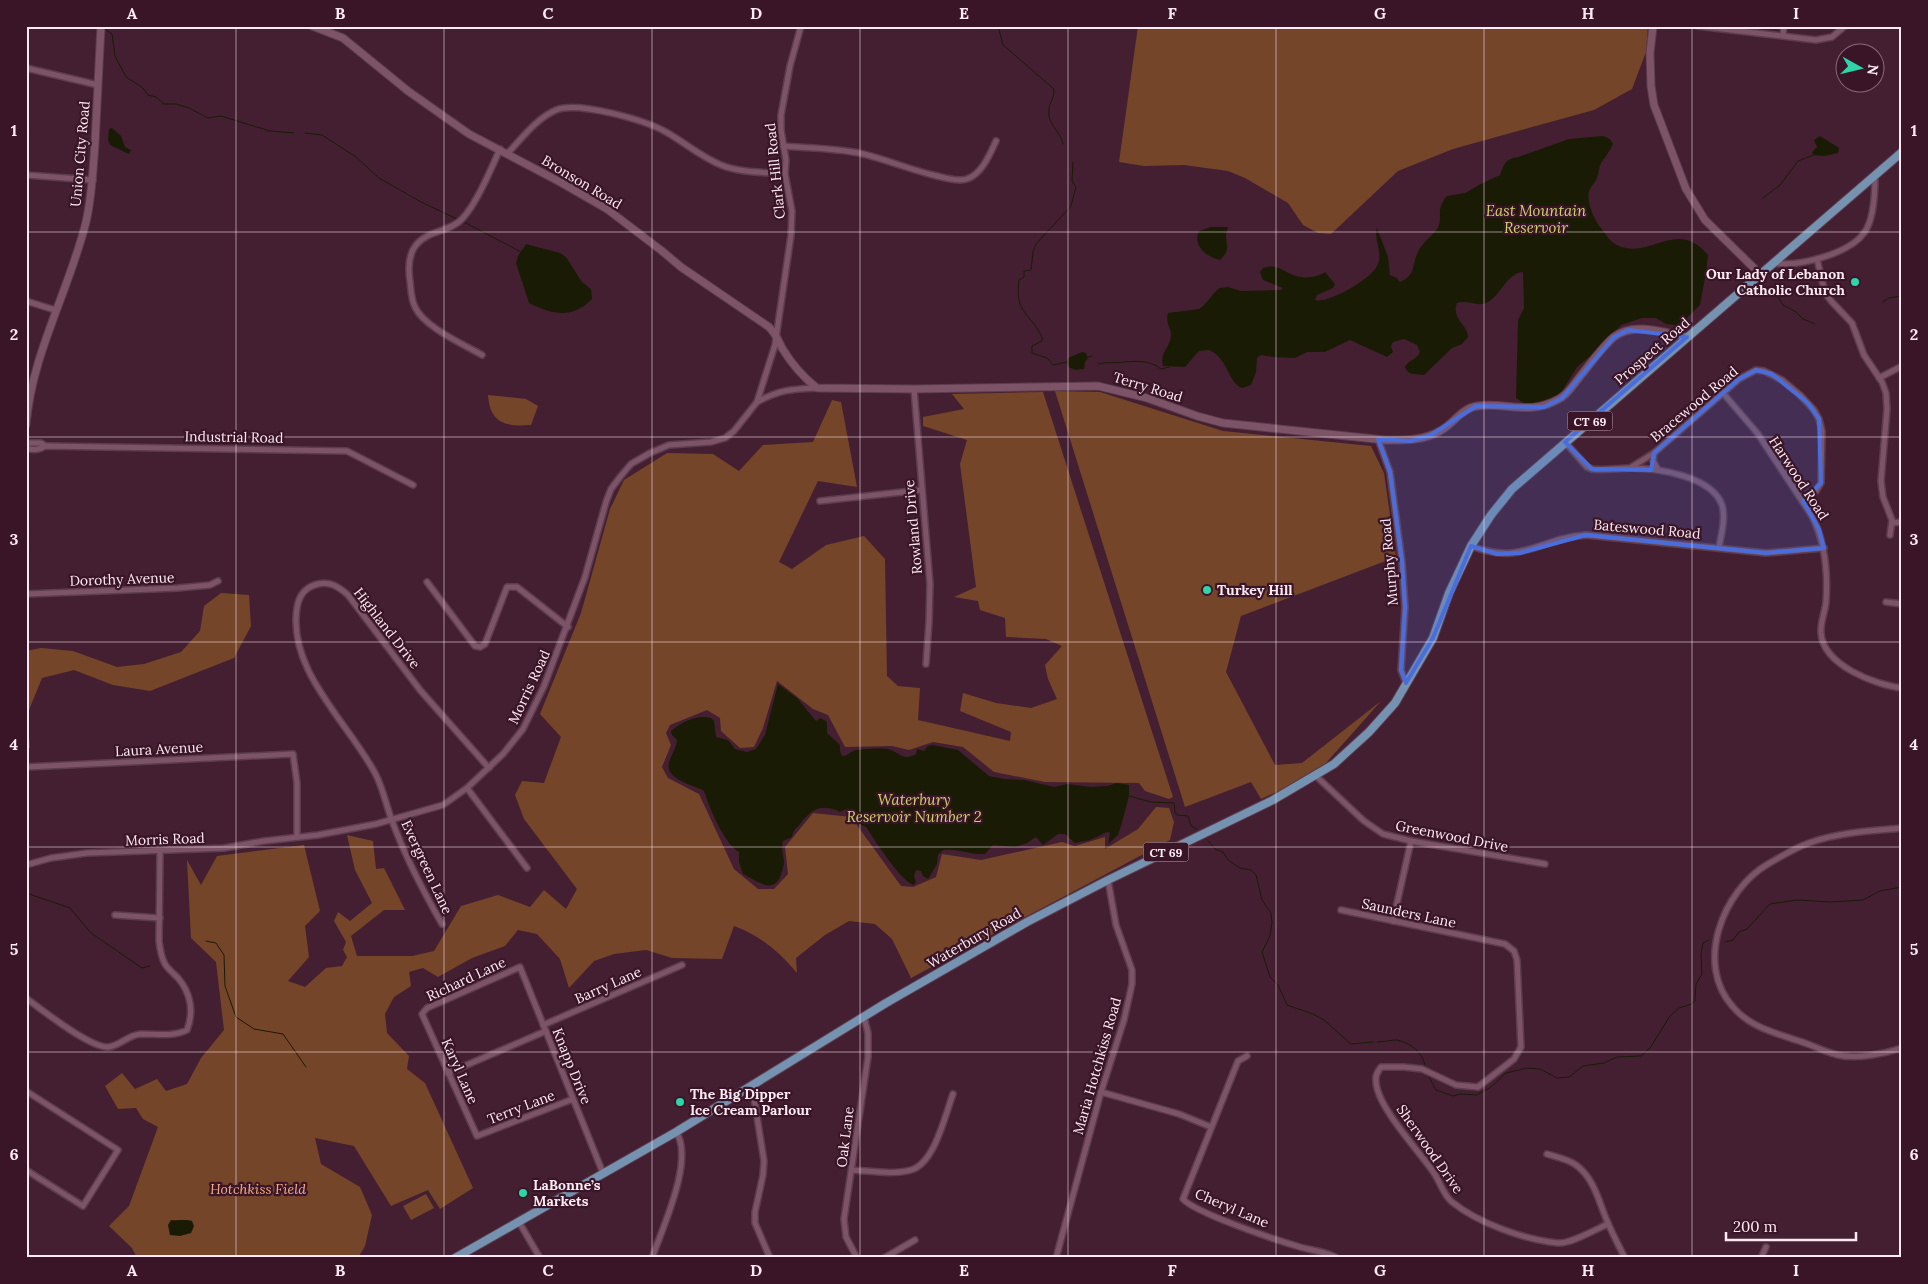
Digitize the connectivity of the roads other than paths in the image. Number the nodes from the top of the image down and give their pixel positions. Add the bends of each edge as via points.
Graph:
1 (101, 26) edge
2 (312, 26) edge
3 (801, 26) edge
4 (1653, 26) edge
5 (1697, 26) edge
6 (1784, 26) edge
7 (1844, 26) edge
8 (1712, 27) edge
9 (1783, 35) junction
10 (26, 68) edge
11 (98, 85) junction
12 (996, 141) dead end
13 (783, 146) junction
14 (500, 149) junction
15 (1902, 152) edge
16 (508, 153) junction
17 (785, 174) junction
18 (26, 175) edge
19 (1875, 176) junction
20 (92, 180) junction
21 (1817, 258) junction
22 (1773, 263) junction
23 (1760, 274) junction
24 (26, 301) edge
25 (55, 310) junction
26 (776, 334) junction
27 (1687, 337) junction
28 (482, 355) dead end
29 (1902, 366) edge
30 (1879, 378) junction
31 (817, 388) junction
32 (914, 389) junction
33 (1724, 393) junction
34 (757, 402) junction
35 (26, 425) edge
36 (1378, 439) junction
37 (1565, 442) junction
38 (26, 446) edge
39 (1654, 453) junction
40 (1630, 468) junction
41 (1658, 470) junction
42 (414, 485) dead end
43 (921, 490) junction
44 (820, 501) dead end
45 (1803, 501) junction
46 (1902, 522) edge
47 (1892, 523) junction
48 (1890, 535) dead end
49 (1471, 546) junction
50 (1719, 547) junction
51 (1824, 548) junction
52 (218, 581) dead end
53 (427, 582) dead end
54 (1449, 592) joint
55 (26, 594) edge
56 (1886, 602) dead end
57 (1902, 604) edge
58 (568, 627) junction
59 (926, 664) dead end
60 (1406, 683) junction
61 (1902, 688) edge
62 (26, 767) edge
63 (489, 768) junction
64 (1316, 776) junction
65 (467, 788) junction
66 (392, 819) junction
67 (1902, 828) edge
68 (297, 837) junction
69 (1411, 842) junction
70 (160, 852) junction
71 (1545, 864) dead end
72 (26, 865) edge
73 (527, 868) dead end
74 (1108, 880) junction
75 (1341, 910) dead end
76 (115, 915) dead end
77 (160, 918) junction
78 (1393, 921) junction
79 (442, 924) dead end
80 (1473, 938) joint
81 (682, 965) dead end
82 (520, 967) joint
83 (26, 998) edge
84 (422, 1014) joint
85 (864, 1017) junction
86 (544, 1028) junction
87 (1902, 1048) edge
88 (1246, 1056) dead end
89 (448, 1073) junction
90 (752, 1085) junction
91 (26, 1091) edge
92 (1101, 1092) junction
93 (953, 1094) dead end
94 (573, 1099) junction
95 (1210, 1127) junction
96 (676, 1132) junction
97 (477, 1136) joint
98 (1547, 1154) dead end
99 (26, 1170) edge
100 (852, 1170) junction
101 (603, 1174) junction
102 (519, 1222) junction
103 (1608, 1224) junction
104 (915, 1240) dead end
105 (1766, 1247) dead end
106 (454, 1258) edge
107 (540, 1258) edge
108 (652, 1258) edge
109 (770, 1258) edge
110 (857, 1258) edge
111 (884, 1258) edge
112 (1056, 1258) edge
113 (1337, 1258) edge
114 (1625, 1258) edge
115 (1761, 1258) edge

1 - 11 street, Union City Road
2 - 14 street, Bronson Road via 343,38 436,112 469,134
3 - 13 street, Clark Hill Road via 784,96
4 - 23 street via 1650,86 1686,189 1704,220
5 - 8 street
6 - 9 street
7 - 9 street via 1832,37 1816,40
8 - 9 street
10 - 11 street
11 - 20 street, Union City Road
12 - 13 street via 984,164 967,180 929,174 860,154
13 - 17 street, Clark Hill Road
14 - 16 street, Bronson Road
14 - 28 street via 461,220 424,237 416,245 409,262 412,294 420,316
15 - 19 main road, Prospect Road / CT 69
16 - 17 street via 554,110 565,107 602,111 650,124 724,166
16 - 26 street, Bronson Road via 607,210 681,268
17 - 26 street, Clark Hill Road via 792,222
18 - 20 street
19 - 21 street via 1872,207 1864,234 1849,246
19 - 22 main road, Prospect Road / CT 69
20 - 25 street, Union City Road via 80,244
21 - 22 street via 1788,264
21 - 30 street via 1826,295 1851,320 1864,355
22 - 23 main road, Prospect Road / CT 69
23 - 27 main road, Prospect Road / CT 69
24 - 25 street
25 - 35 street, Union City Road via 41,349
26 - 31 street, Bronson Road via 799,372
26 - 34 street, Clark Hill Road
27 - 36 street, Terry Road via 1641,329 1628,330 1614,337 1562,398 1544,407 1476,406 1431,436 1410,440
27 - 37 main road, Prospect Road / CT 69
29 - 30 street
30 - 47 street via 1888,405 1881,486
31 - 32 street, Terry Road
31 - 34 street, Terry Road via 775,392
32 - 36 street, Terry Road via 1098,386 1223,423
32 - 43 street, Rowland Drive
33 - 39 street, Bracewood Road
33 - 45 street, Harwood Road via 1758,434
33 - 45 street, Bracewood Road via 1747,373 1764,371 1782,380 1814,410 1822,431 1822,475 1816,491
34 - 58 street, Morris Road via 725,438 669,445 631,464 620,476 606,502
36 - 60 street, Murphy Road via 1390,472 1402,562 1405,607 1401,670
37 - 40 street via 1592,469
37 - 49 main road, Prospect Road / CT 69 via 1512,489
38 - 42 street, Industrial Road via 29,449 45,446 347,450
39 - 40 street, Bracewood Road
39 - 41 street, Bracewood Road via 1653,461
40 - 41 street
41 - 50 street via 1694,480 1718,497 1723,518
43 - 44 street
43 - 59 street, Rowland Drive via 930,584
45 - 51 street, Harwood Road via 1819,529
46 - 47 street
47 - 48 street
49 - 50 street, Bateswood Road via 1497,554 1520,553 1568,537 1586,535
49 - 54 main road, Prospect Road / CT 69
50 - 51 street, Bateswood Road via 1766,553
51 - 61 street, Harwood Road via 1823,641 1850,670
52 - 55 street, Dorothy Avenue via 210,585 178,588
53 - 58 street via 475,646 485,644 507,588 511,586 517,587
54 - 60 main road, Waterbury Road / CT 69 via 1432,638
56 - 57 street
58 - 63 street, Morris Road via 528,721 512,745
60 - 64 main road, Waterbury Road / CT 69 via 1395,703 1370,732
62 - 68 street, Laura Avenue via 293,754 297,783
63 - 65 street, Morris Road
63 - 66 street, Highland Drive via 420,690 348,595 331,584 310,586 298,603 295,633 300,649 337,718 376,774
64 - 69 street, Greenwood Drive via 1364,821 1383,834
64 - 74 main road, Waterbury Road / CT 69
65 - 66 street, Morris Road via 443,805
65 - 73 street
66 - 68 street, Morris Road via 353,829
66 - 79 street, Evergreen Lane
67 - 87 street via 1811,842 1767,864 1744,883 1730,902 1717,933 1716,958 1719,980 1727,1000 1755,1026 1839,1055 1875,1055
68 - 70 street, Morris Road via 224,848
69 - 71 street, Greenwood Drive
69 - 78 street
70 - 72 street, Morris Road via 87,853
70 - 77 street
74 - 85 main road, Waterbury Road / CT 69 via 1027,922
74 - 92 street, Maria Hotchkiss Road via 1116,925 1132,970 1132,984
75 - 78 street, Saunders Lane
76 - 77 street
77 - 83 street via 161,954 165,964 185,987 191,1006 187,1030 178,1034 139,1034 107,1047 72,1031
78 - 80 street, Saunders Lane
80 - 103 street, Sherwood Drive via 1505,944 1514,951 1521,1047 1514,1059 1478,1087 1456,1085 1422,1069 1381,1067 1375,1081 1382,1099 1450,1201 1466,1212 1500,1228 1560,1243
81 - 86 street, Barry Lane
82 - 84 street, Richard Lane via 427,1008
82 - 86 street, Knapp Drive
84 - 89 street, Karyl Lane
85 - 90 main road, Waterbury Road / CT 69
85 - 100 street, Oak Lane via 868,1057
86 - 89 street, Barry Lane
86 - 94 street, Knapp Drive
88 - 95 street, Cheryl Lane via 1238,1061
89 - 97 street, Karyl Lane
90 - 96 main road, Waterbury Road / CT 69
90 - 109 street via 764,1161 755,1223
91 - 99 street via 118,1150 83,1206
92 - 95 street via 1179,1114
92 - 112 street, Maria Hotchkiss Road
93 - 100 street via 932,1150 918,1166 900,1171
94 - 97 street, Terry Lane
94 - 101 street, Knapp Drive
95 - 113 street, Cheryl Lane via 1183,1199 1282,1241
96 - 101 main road, Waterbury Road / CT 69
96 - 108 street via 681,1139 680,1181
98 - 103 street via 1571,1162 1586,1175
100 - 110 street, Oak Lane via 844,1227
101 - 102 main road, Waterbury Road / CT 69
102 - 106 main road, Waterbury Road / CT 69
102 - 107 street
103 - 114 street
104 - 111 street
105 - 115 street

